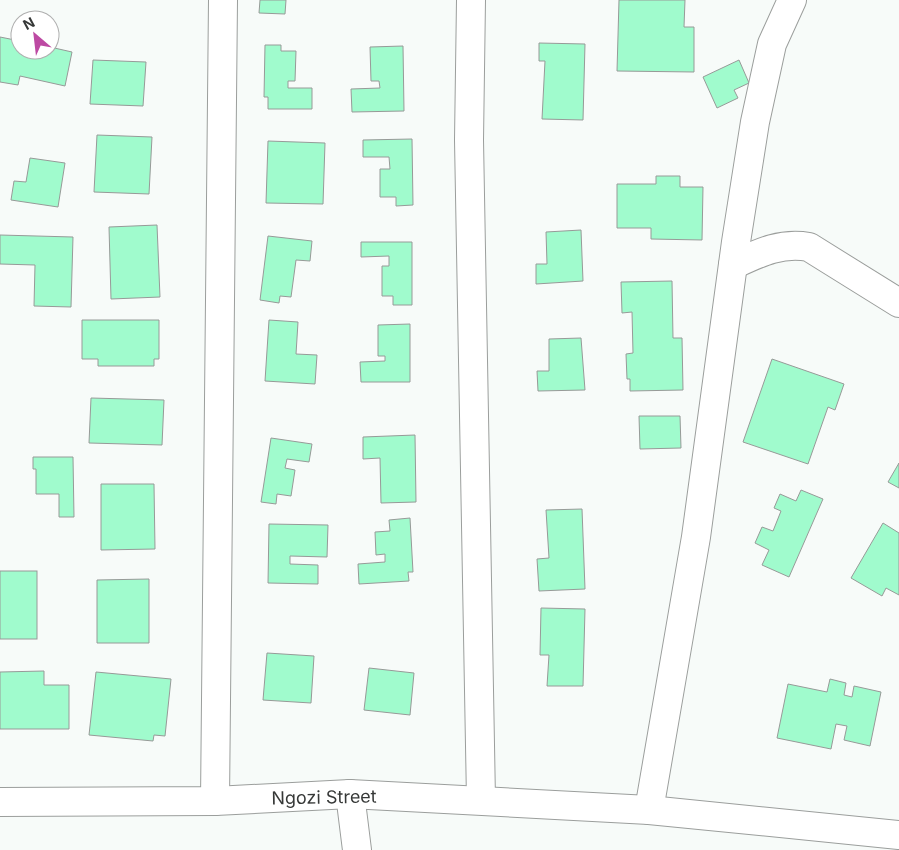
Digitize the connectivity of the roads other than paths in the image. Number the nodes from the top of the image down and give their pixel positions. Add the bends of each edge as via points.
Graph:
1 (223, 0) edge
2 (471, 0) edge
3 (792, 0) edge
4 (733, 265) junction
5 (899, 303) edge
6 (350, 794) junction
7 (481, 800) junction
8 (215, 801) junction
9 (0, 802) edge
10 (649, 810) junction
11 (899, 835) edge
12 (357, 850) edge

1 - 8 street
2 - 7 street via 469,140
3 - 4 street via 772,44 755,122
4 - 5 street via 774,246 792,244 809,247
4 - 10 street via 696,537
6 - 7 street, Ngozi Street
6 - 8 street, Ngozi Street
6 - 12 street
7 - 10 street, Ngozi Street
8 - 9 street, Ngozi Street
10 - 11 street, Ngozi Street

